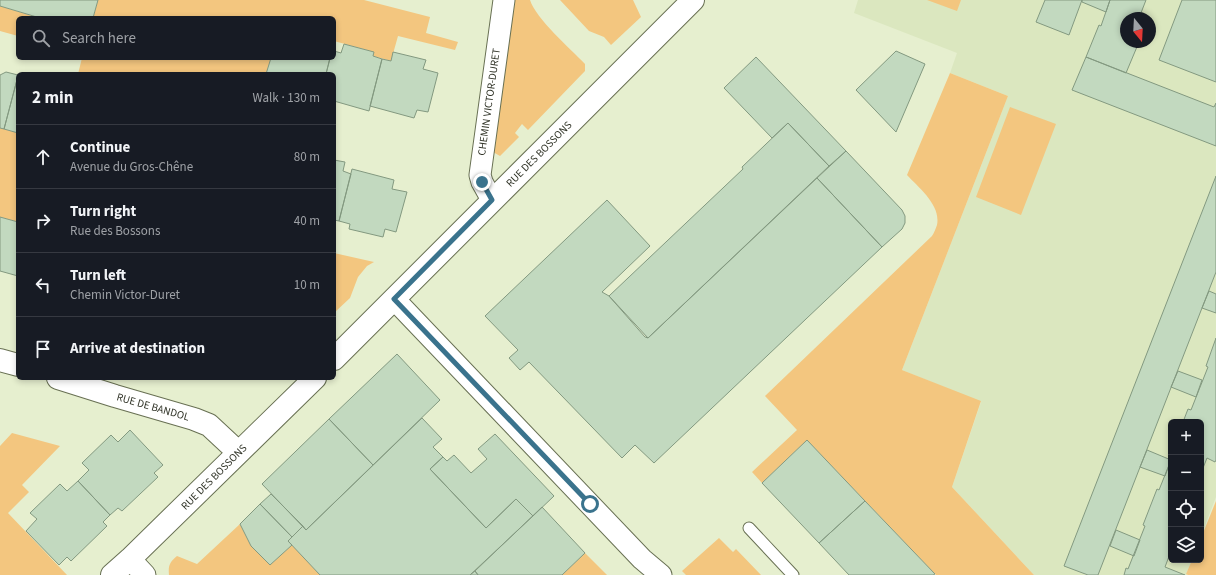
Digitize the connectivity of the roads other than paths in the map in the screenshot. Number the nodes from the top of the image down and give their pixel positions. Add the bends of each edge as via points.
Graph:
1 (504, 0) edge
2 (693, 0) edge
3 (492, 200) junction
4 (394, 299) junction
5 (336, 357) edge
6 (0, 360) edge
7 (16, 364) edge
8 (64, 380) edge
9 (313, 380) edge
10 (238, 452) junction
11 (749, 528) dead end
12 (130, 559) junction
13 (112, 575) edge
14 (145, 575) edge
15 (661, 575) edge
16 (792, 575) edge

1 - 3 street, CHEMIN VICTOR-DURET via 480,175
2 - 3 street, RUE DES BOSSONS
3 - 4 street, RUE DES BOSSONS
4 - 5 street, RUE DES BOSSONS
4 - 15 street via 642,559
6 - 7 street
8 - 10 street, RUE DE BANDOL via 194,418 208,426
9 - 10 street, RUE DES BOSSONS
10 - 12 street, RUE DES BOSSONS
11 - 16 lane
12 - 13 street, RUE DES BOSSONS
12 - 14 street

